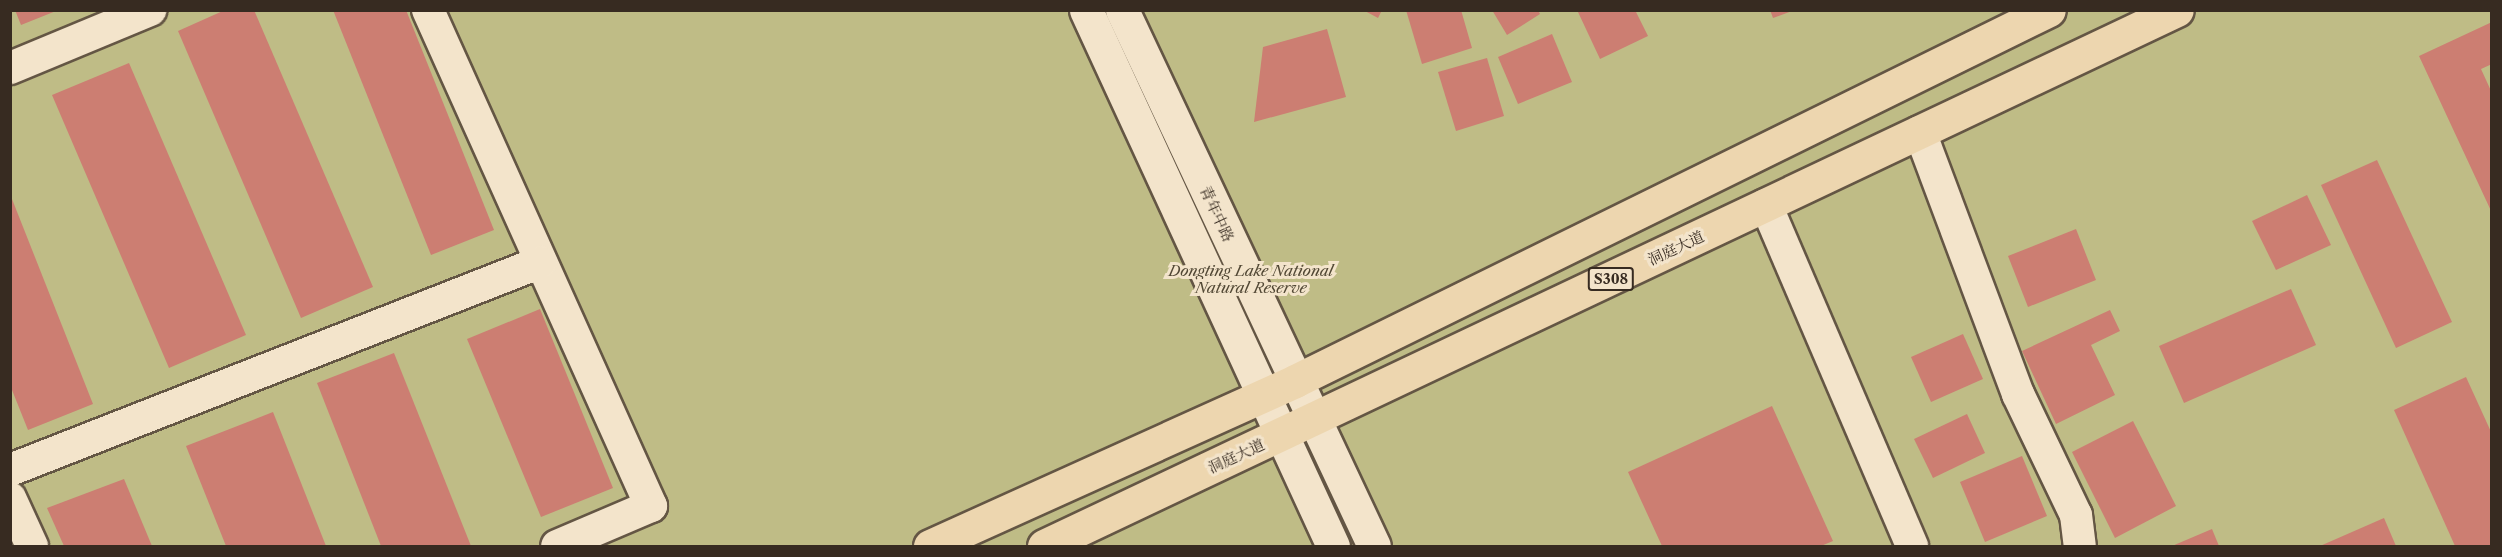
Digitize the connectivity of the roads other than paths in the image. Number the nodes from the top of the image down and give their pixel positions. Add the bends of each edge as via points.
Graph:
1 (150, 10) edge
2 (428, 10) edge
3 (1086, 10) edge
4 (1122, 10) edge
5 (2049, 10) edge
6 (2177, 10) edge
7 (10, 68) edge
8 (1920, 132) junction
9 (1766, 205) junction
10 (541, 262) junction
11 (1295, 381) junction
12 (1264, 395) junction
13 (1315, 419) junction
14 (1282, 434) junction
15 (10, 470) edge
16 (10, 498) edge
17 (32, 546) edge
18 (557, 546) edge
19 (930, 546) edge
20 (1044, 546) edge
21 (1333, 546) edge
22 (1374, 546) edge
23 (1912, 546) edge
24 (2080, 546) edge

1 - 7 street
2 - 10 street
3 - 12 main road
4 - 11 main road, 青年中路
5 - 11 main road
6 - 8 main road, 洞庭大道 / S308
8 - 9 main road, 洞庭大道 / S308
8 - 24 street via 2018,394 2076,515
9 - 13 main road, 洞庭大道 / S308
9 - 23 street
10 - 15 street
10 - 18 street via 651,506
11 - 12 main road
11 - 13 main road, 青年中路
12 - 14 main road
12 - 19 main road
13 - 14 main road, 洞庭大道 / S308
13 - 22 main road, 青年中路
14 - 20 main road, 洞庭大道 / S308
14 - 21 main road
16 - 17 street

